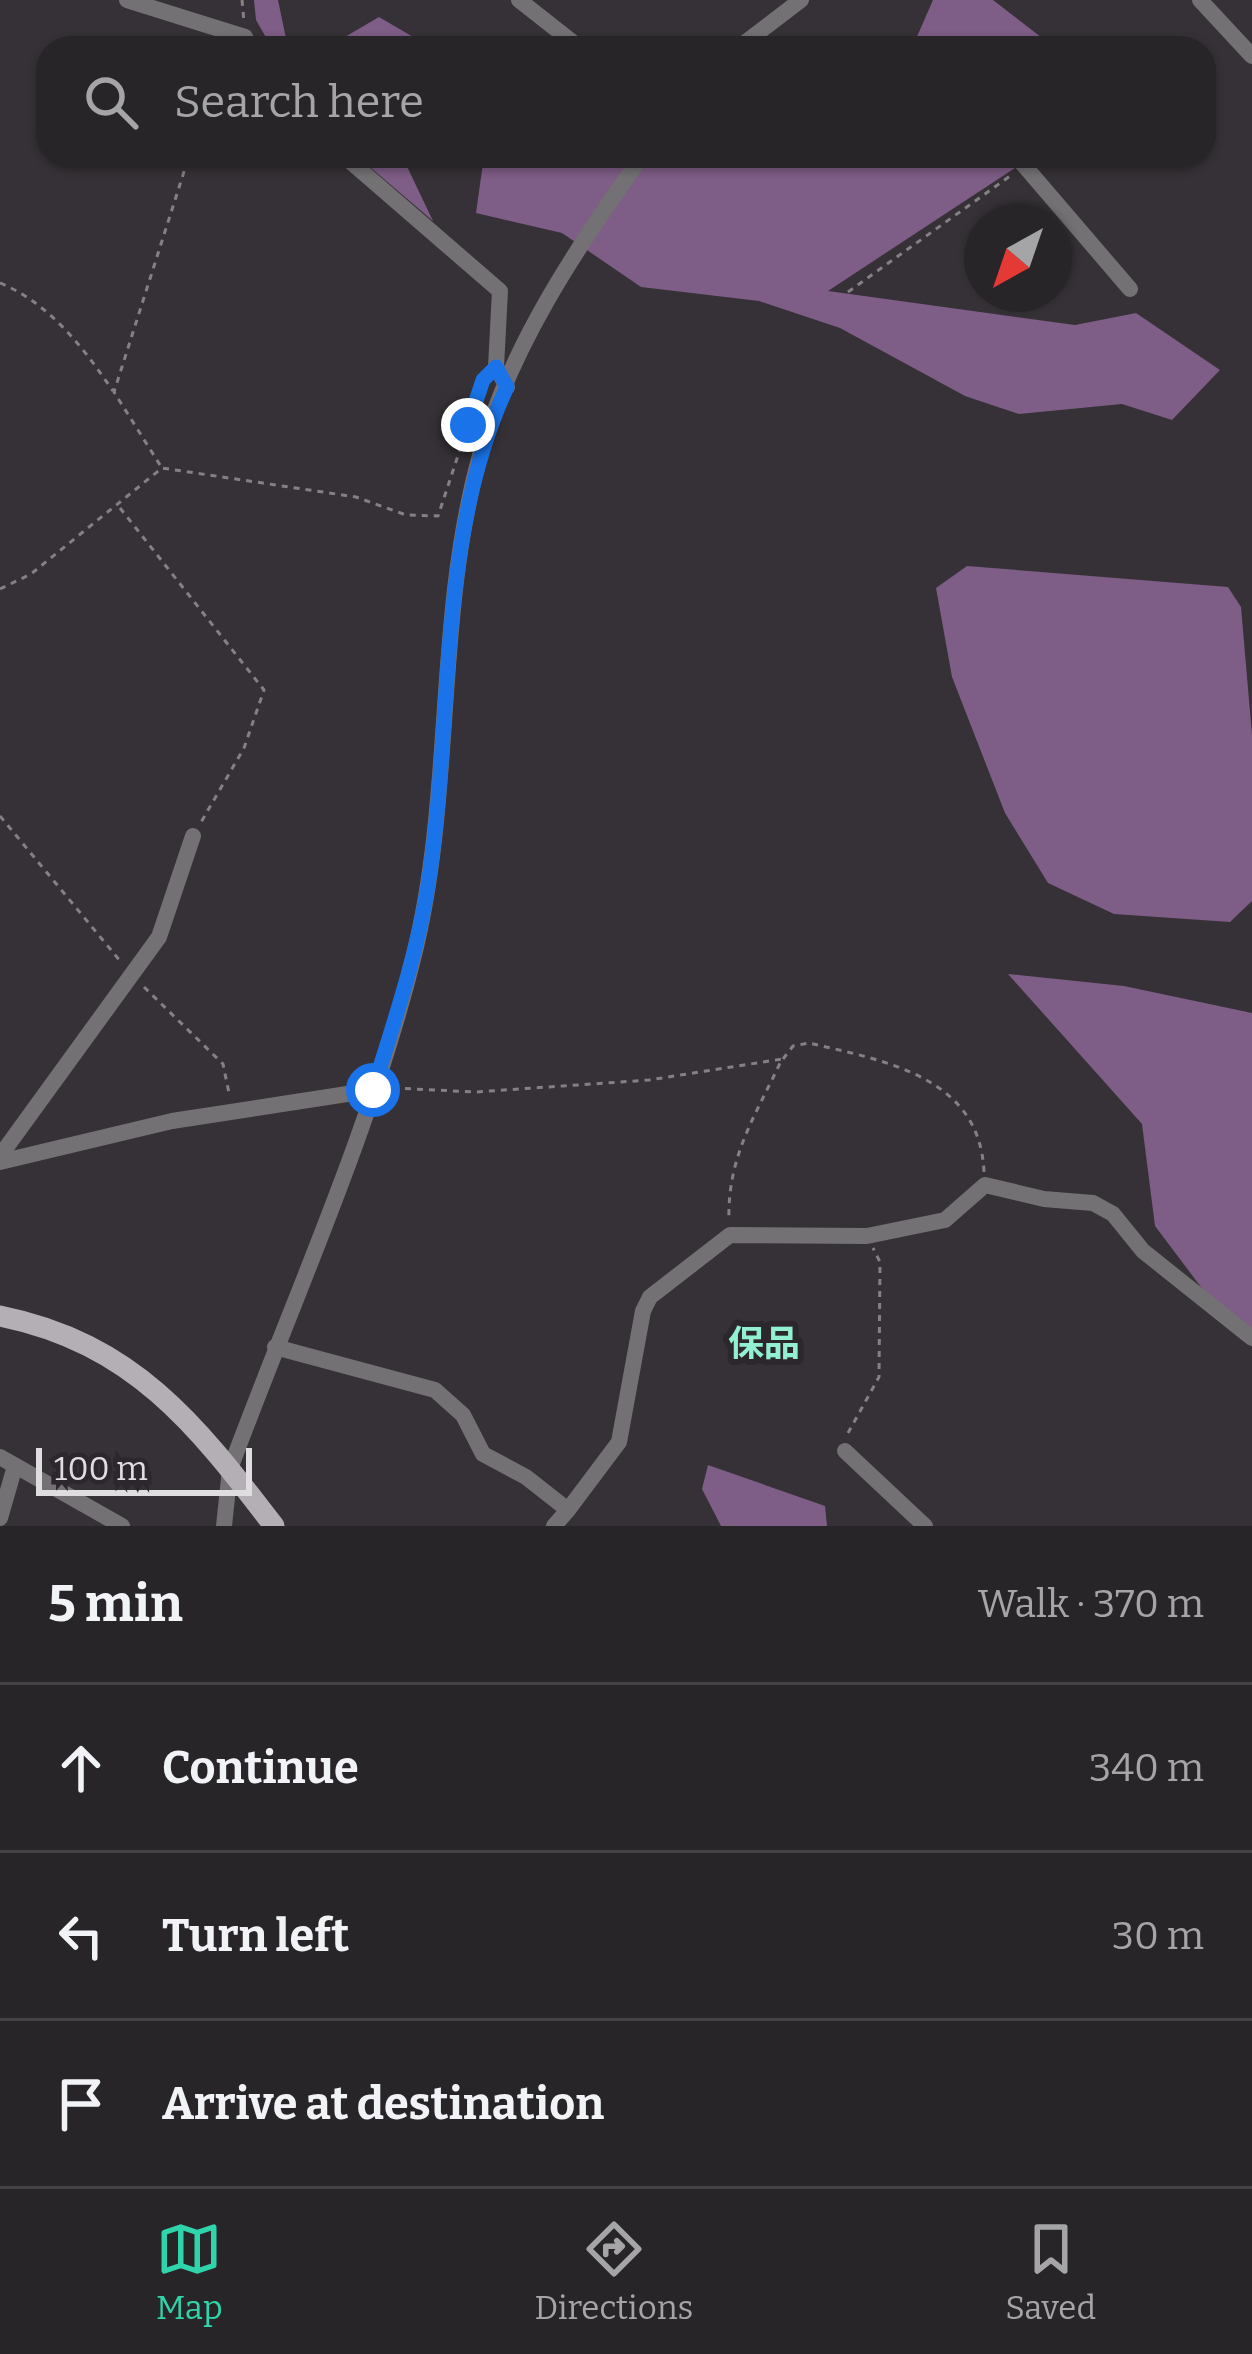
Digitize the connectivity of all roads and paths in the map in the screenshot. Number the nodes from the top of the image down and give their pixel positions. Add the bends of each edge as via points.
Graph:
1 (127, 0) edge
2 (242, 0) edge
3 (519, 0) edge
4 (801, 0) edge
5 (1200, 0) edge
6 (228, 36) edge
7 (247, 36) edge
8 (565, 36) edge
9 (754, 36) edge
10 (1252, 56) edge
11 (184, 168) edge
12 (358, 168) edge
13 (634, 168) edge
14 (1011, 168) edge
15 (1028, 168) edge
16 (0, 283) edge
17 (1130, 289) dead end
18 (848, 292) dead end
19 (496, 367) junction
20 (507, 387) junction
21 (114, 392) junction
22 (161, 468) junction
23 (118, 507) junction
24 (0, 589) edge
25 (0, 816) edge
26 (193, 836) joint
27 (134, 977) junction
28 (782, 1059) junction
29 (373, 1090) junction
30 (234, 1112) junction
31 (0, 1160) edge
32 (985, 1186) junction
33 (730, 1235) junction
34 (867, 1236) junction
35 (0, 1316) edge
36 (1252, 1338) edge
37 (275, 1348) junction
38 (845, 1451) joint
39 (8, 1461) edge
40 (230, 1468) junction
41 (568, 1510) junction
42 (0, 1518) edge
43 (122, 1526) edge
44 (224, 1526) edge
45 (274, 1526) edge
46 (554, 1526) edge
47 (925, 1526) edge

1 - 6 street
2 - 7 path
3 - 8 street
4 - 9 street
5 - 10 street
11 - 21 path
12 - 19 street via 500,291
13 - 20 street via 555,288
14 - 18 path
15 - 17 street
16 - 21 path via 65,329
19 - 20 street
19 - 22 path via 483,380 438,516
20 - 29 street via 475,482 428,883
21 - 22 path
22 - 23 path
23 - 24 path
23 - 26 path via 264,690 244,748
25 - 27 path
26 - 27 street via 159,938
27 - 30 path via 223,1064
27 - 31 street
28 - 29 path via 649,1080
28 - 32 path via 809,1042 917,1072 965,1108 983,1149
28 - 33 path via 732,1165
29 - 30 street
29 - 37 street
30 - 31 street
32 - 34 street via 945,1220
32 - 36 street via 1093,1203 1114,1214 1143,1251
33 - 34 street
33 - 41 street via 650,1297 619,1442
34 - 38 path via 880,1262 879,1377
35 - 40 main road via 82,1340 127,1366 184,1414
37 - 40 street
37 - 41 street via 435,1390 463,1415 483,1454
38 - 47 street
39 - 42 street
39 - 43 street
40 - 44 street
40 - 45 main road
41 - 46 street

